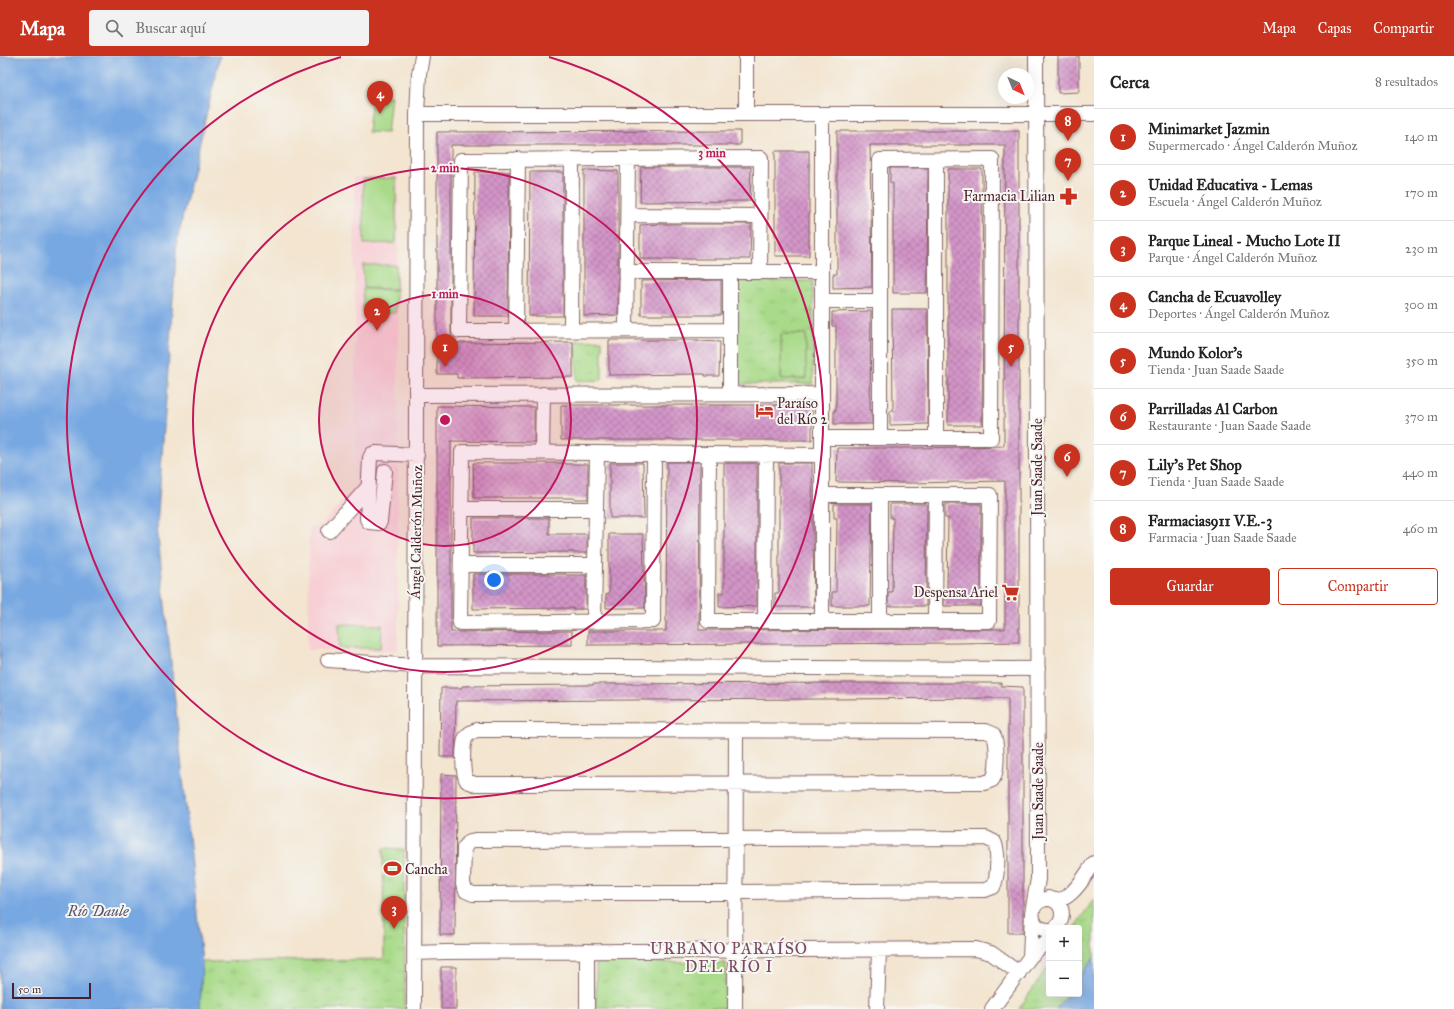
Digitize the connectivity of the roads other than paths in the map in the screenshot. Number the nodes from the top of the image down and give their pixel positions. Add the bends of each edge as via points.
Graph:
1 (422, 56) edge
2 (746, 56) edge
3 (1036, 56) edge
4 (746, 113) junction
5 (418, 114) junction
6 (822, 114) junction
7 (1036, 114) junction
8 (1094, 114) edge
9 (518, 159) junction
10 (572, 159) junction
11 (628, 159) junction
12 (936, 160) junction
13 (628, 215) junction
14 (760, 216) junction
15 (627, 272) junction
16 (730, 272) junction
17 (760, 272) junction
18 (822, 272) junction
19 (822, 301) junction
20 (880, 302) junction
21 (571, 330) junction
22 (626, 330) junction
23 (730, 330) junction
24 (516, 331) junction
25 (417, 394) junction
26 (543, 394) junction
27 (730, 394) junction
28 (822, 394) junction
29 (822, 438) junction
30 (880, 438) junction
31 (936, 438) junction
32 (542, 453) junction
33 (597, 453) junction
34 (654, 453) junction
35 (417, 454) junction
36 (709, 454) junction
37 (766, 454) junction
38 (822, 455) junction
39 (384, 471) dead end
40 (369, 486) junction
41 (822, 495) junction
42 (880, 495) junction
43 (936, 495) junction
44 (461, 509) junction
45 (596, 510) junction
46 (329, 531) dead end
47 (461, 565) junction
48 (595, 565) junction
49 (594, 621) junction
50 (765, 621) junction
51 (822, 621) junction
52 (880, 621) junction
53 (935, 621) junction
54 (328, 660) dead end
55 (415, 666) junction
56 (1038, 669) junction
57 (736, 731) junction
58 (736, 784) junction
59 (736, 839) junction
60 (1094, 863) edge
61 (1038, 879) junction
62 (1079, 886) junction
63 (736, 892) junction
64 (1052, 900) junction
65 (1032, 913) junction
66 (1056, 925) edge
67 (1057, 925) edge
68 (1046, 928) edge
69 (1046, 941) edge
70 (735, 950) junction
71 (879, 950) junction
72 (587, 951) junction
73 (414, 953) junction
74 (1030, 957) junction
75 (1019, 973) junction
76 (414, 1009) edge
77 (587, 1009) edge
78 (735, 1009) edge
79 (877, 1009) edge
80 (992, 1009) edge

1 - 5 street, Ángel Calderón Muñoz
2 - 4 street
3 - 7 street, Juan Saade Saade
4 - 5 street
4 - 6 street
5 - 25 street, Ángel Calderón Muñoz
6 - 7 street
6 - 18 street
7 - 8 street
7 - 56 street, Juan Saade Saade
9 - 10 street
9 - 24 street
9 - 24 street via 461,160 459,331
10 - 11 street
10 - 21 street
11 - 13 street
11 - 14 street via 761,158
12 - 20 street via 880,160
12 - 31 street
12 - 31 street via 992,159 991,438
13 - 14 street
13 - 15 street
14 - 17 street
15 - 16 street
15 - 22 street
16 - 17 street
16 - 23 street
17 - 18 street
18 - 19 street
19 - 20 street
19 - 28 street
20 - 30 street
21 - 22 street
21 - 24 street
22 - 23 street
23 - 27 street
25 - 26 street
25 - 35 street, Ángel Calderón Muñoz
26 - 27 street
26 - 32 street
27 - 28 street
28 - 29 street
29 - 30 street
29 - 38 street
30 - 31 street
32 - 33 street
32 - 44 street via 462,452
33 - 34 street
33 - 45 street
34 - 36 street
34 - 49 street via 653,621
35 - 40 street via 372,454
35 - 55 street, Ángel Calderón Muñoz
36 - 37 street
36 - 50 street via 708,622
37 - 38 street
37 - 50 street
38 - 41 street
39 - 40 street via 379,523 367,521
40 - 46 street
41 - 42 street
41 - 51 street
42 - 43 street
42 - 52 street
43 - 53 street
43 - 53 street via 990,495 989,621
44 - 45 street
44 - 47 street
45 - 48 street
47 - 48 street
47 - 49 street via 460,623
48 - 49 street
50 - 51 street
51 - 52 street
52 - 53 street
54 - 55 street
55 - 56 street
55 - 73 street, Ángel Calderón Muñoz
56 - 61 street, Juan Saade Saade
57 - 58 street
57 - 58 street via 986,731 993,734 996,740 995,777 989,782
57 - 58 street via 477,730 469,734 464,742 464,773 467,781 474,784
58 - 59 street
59 - 63 street
59 - 63 street via 986,838 994,842 997,848 996,880 993,887 985,890
59 - 63 street via 475,840 470,841 464,848 463,876 464,888 470,894
60 - 62 street
61 - 64 street via 1044,893
61 - 65 street, Juan Saade Saade
62 - 64 street via 1069,896
62 - 67 street via 1069,910
63 - 70 street
64 - 65 street via 1046,899 1037,904
64 - 66 street via 1062,909 1063,914
65 - 68 street via 1038,927
65 - 74 street, Juan Saade Saade
69 - 74 street
70 - 71 street
70 - 72 street
70 - 78 street
71 - 75 street via 985,950
71 - 79 street
72 - 73 street
72 - 77 street
73 - 76 street, Ángel Calderón Muñoz
74 - 75 street
75 - 80 street

